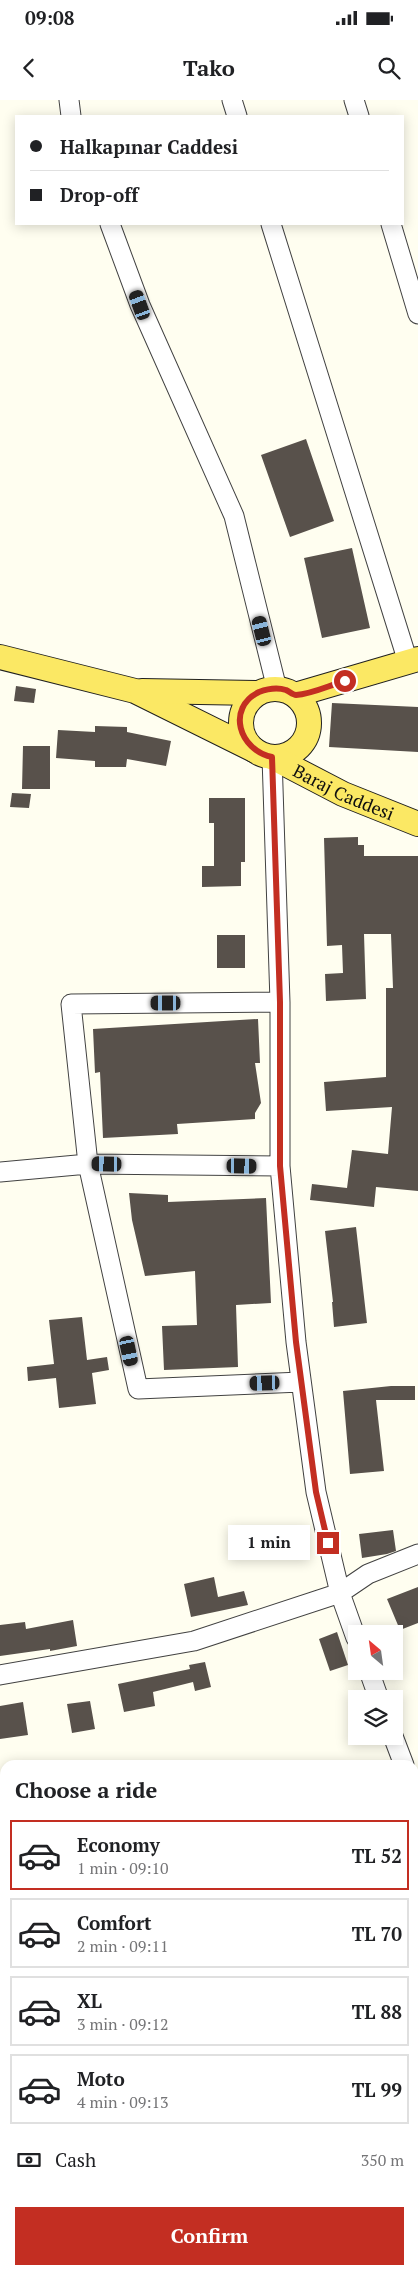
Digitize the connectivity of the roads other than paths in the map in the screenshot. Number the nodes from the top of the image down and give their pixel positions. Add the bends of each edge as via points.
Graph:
1 (69, 100) edge
2 (232, 100) edge
3 (354, 100) edge
4 (72, 115) edge
5 (237, 115) edge
6 (359, 115) edge
7 (110, 225) edge
8 (271, 225) edge
9 (391, 225) edge
10 (418, 314) edge
11 (0, 657) edge
12 (413, 660) edge
13 (135, 691) junction
14 (276, 692) junction
15 (263, 754) junction
16 (418, 824) edge
17 (280, 1002) junction
18 (88, 1164) junction
19 (280, 1166) junction
20 (0, 1172) edge
21 (301, 1382) junction
22 (418, 1554) edge
23 (340, 1593) junction
24 (351, 1625) edge
25 (0, 1675) edge
26 (396, 1745) edge
27 (402, 1760) edge

1 - 4 street
2 - 5 street
3 - 6 street
7 - 14 street via 140,305 234,516
8 - 12 street
9 - 10 street
11 - 13 main road
12 - 14 main road
13 - 14 main road
13 - 15 main road, Baraj Caddesi
14 - 15 main road via 244,707 240,726 247,744
14 - 15 main road via 306,710 308,730 305,739 291,752
15 - 16 main road, Baraj Caddesi via 343,794
15 - 17 street
17 - 18 street via 71,1004
17 - 19 street
18 - 19 street
18 - 20 street
18 - 21 street via 138,1388
19 - 21 street
21 - 23 street via 316,1492
22 - 23 street via 368,1574
23 - 24 street
23 - 25 street via 194,1641
26 - 27 street

